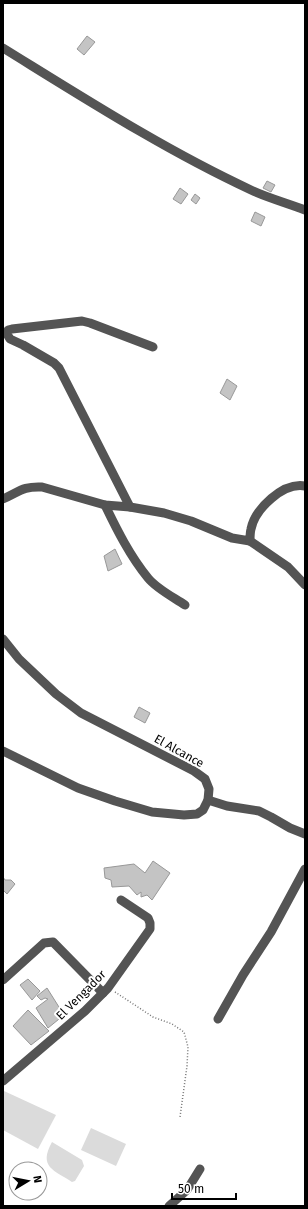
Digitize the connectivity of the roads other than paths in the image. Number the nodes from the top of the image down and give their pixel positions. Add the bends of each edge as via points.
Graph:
1 (3, 48) edge
2 (305, 210) edge
3 (153, 347) dead end
4 (305, 486) edge
5 (3, 499) edge
6 (105, 505) junction
7 (130, 507) junction
8 (250, 541) junction
9 (305, 585) edge
10 (185, 605) dead end
11 (3, 639) edge
12 (3, 751) edge
13 (208, 800) junction
14 (305, 834) edge
15 (305, 870) edge
16 (121, 900) dead end
17 (3, 980) edge
18 (105, 990) junction
19 (218, 1019) dead end
20 (3, 1081) edge
21 (200, 1168) dead end
22 (170, 1206) edge

1 - 2 street via 201,166 253,191
3 - 7 street via 82,321 10,329 7,334 10,339 36,352 59,368
4 - 8 street via 289,487 275,495 258,514 251,528
5 - 6 street via 24,488 37,487
6 - 7 street
6 - 10 street via 118,532 148,578
7 - 8 street via 164,513 232,538
8 - 9 street via 288,568
11 - 13 street, El Alcance via 19,660 81,713 205,779 209,789
12 - 13 street via 78,788 152,812 197,814 204,810
13 - 14 street via 259,811
15 - 19 street
16 - 18 street, El Vengador via 148,918 150,929
17 - 18 street via 44,943 52,942
18 - 20 street, El Vengador via 85,1011
21 - 22 street via 187,1190

